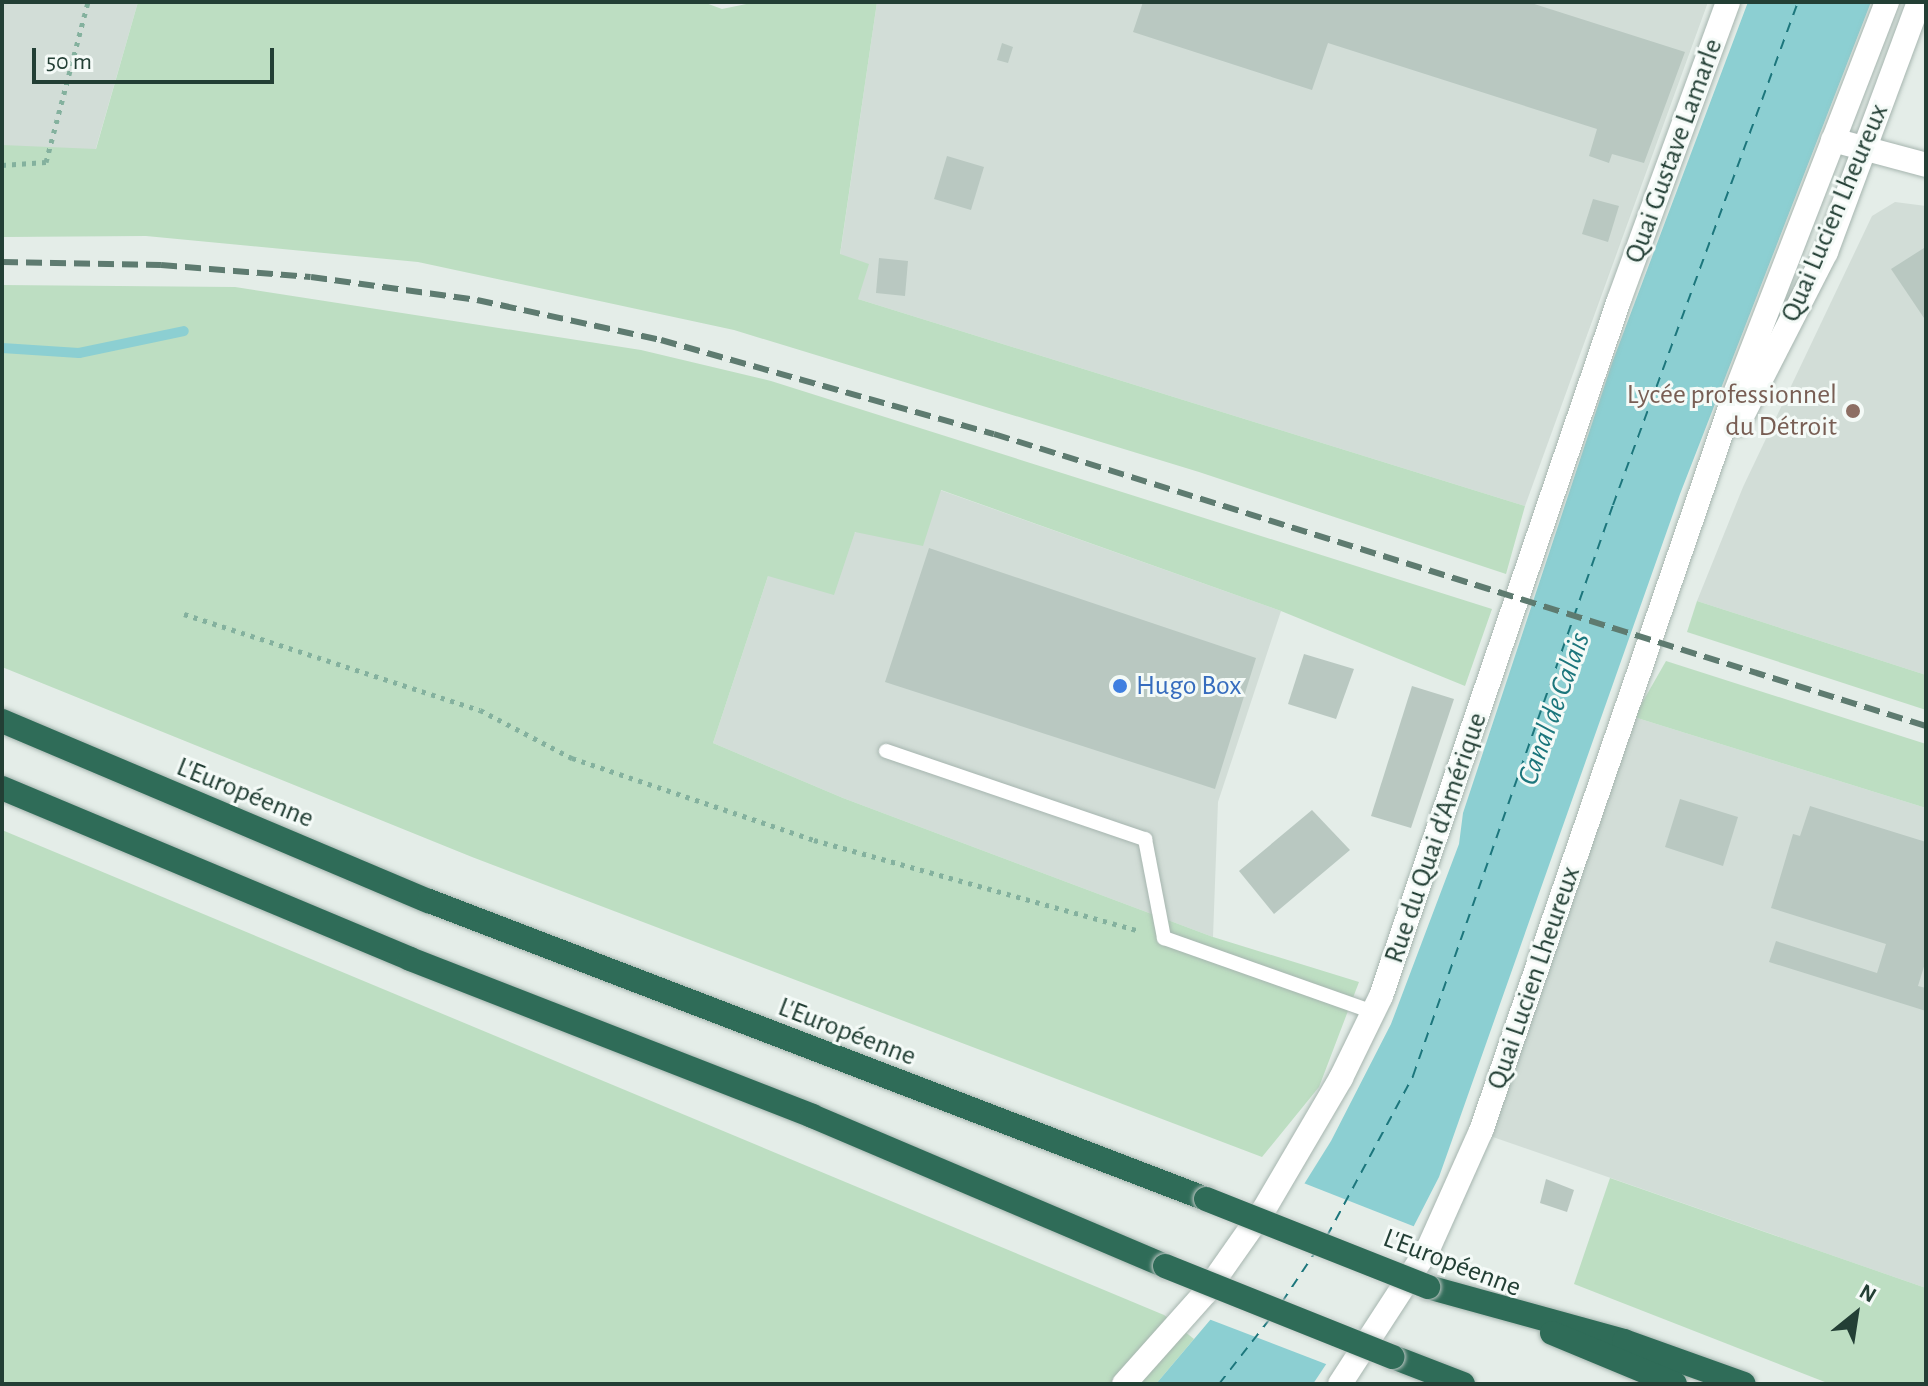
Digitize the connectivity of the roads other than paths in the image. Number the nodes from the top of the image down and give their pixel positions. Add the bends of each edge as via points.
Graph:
1 (1728, 2) edge
2 (1887, 2) edge
3 (1919, 2) edge
4 (1833, 140) junction
5 (1864, 151) junction
6 (1926, 165) edge
7 (1619, 300) joint
8 (1679, 550) junction
9 (2, 721) edge
10 (886, 751) dead end
11 (2, 788) edge
12 (1373, 1012) junction
13 (1428, 1287) junction
14 (1124, 1384) edge
15 (1340, 1384) edge
16 (1463, 1384) edge
17 (1675, 1384) edge
18 (1744, 1384) edge

1 - 7 street, Quai Gustave Lamarle
2 - 4 street, Quai Lucien Lheureux
3 - 5 street, Quai Lucien Lheureux
4 - 5 street
4 - 8 street, Quai Lucien Lheureux
5 - 6 street
5 - 8 street, Quai Lucien Lheureux via 1826,252
7 - 12 street, Rue du Quai d'Amérique
8 - 15 street, Quai Lucien Lheureux via 1464,1174 1410,1278
9 - 13 highway, L'Européenne, bridge via 415,895
10 - 12 lane via 1145,839 1164,938
11 - 16 highway, bridge via 410,959 812,1116 1165,1266
12 - 14 street, Rue du Quai d'Amérique via 1263,1211 1170,1336
13 - 17 highway, L'Européenne
13 - 18 highway via 1610,1337

